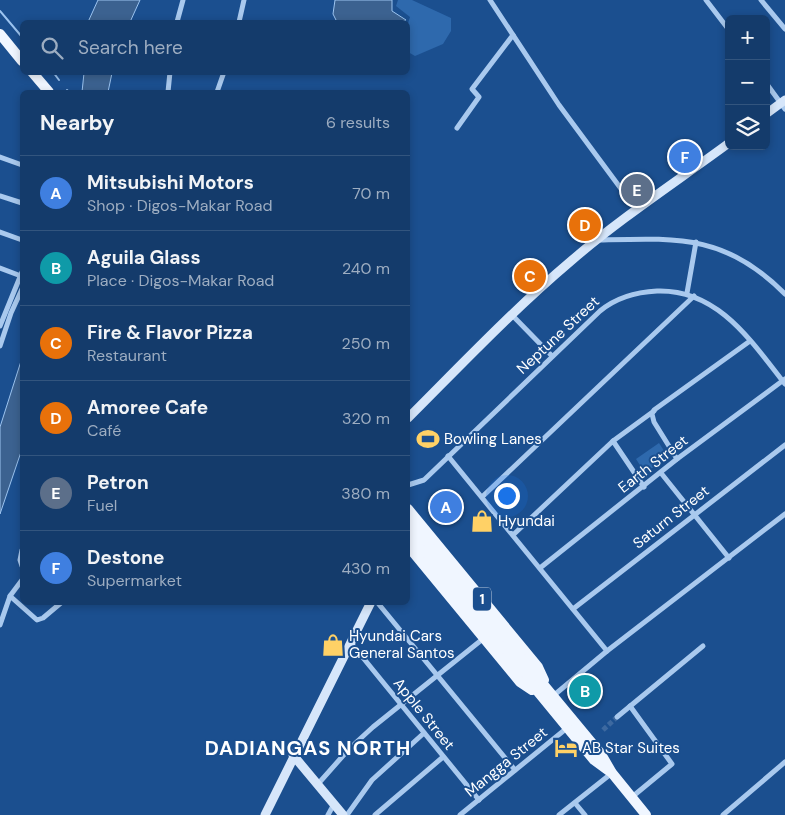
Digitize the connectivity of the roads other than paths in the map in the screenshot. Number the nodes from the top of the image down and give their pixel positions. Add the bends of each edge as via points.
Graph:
1 (183, 0) edge
2 (244, 0) edge
3 (490, 0) edge
4 (706, 0) edge
5 (761, 0) edge
6 (178, 20) edge
7 (239, 20) edge
8 (725, 25) edge
9 (785, 29) edge
10 (0, 34) edge
11 (513, 35) junction
12 (20, 59) edge
13 (35, 75) edge
14 (170, 75) edge
15 (223, 75) edge
16 (770, 88) edge
17 (47, 90) edge
18 (168, 90) edge
19 (218, 90) edge
20 (784, 104) edge
21 (770, 112) edge
22 (457, 128) dead end
23 (725, 146) edge
24 (0, 156) edge
25 (20, 164) edge
26 (0, 196) edge
27 (20, 202) edge
28 (636, 209) junction
29 (0, 232) edge
30 (20, 239) edge
31 (596, 240) junction
32 (696, 242) junction
33 (0, 268) edge
34 (20, 273) edge
35 (20, 279) edge
36 (20, 293) edge
37 (686, 293) junction
38 (785, 294) edge
39 (694, 296) junction
40 (511, 314) junction
41 (0, 326) edge
42 (750, 341) junction
43 (0, 346) edge
44 (552, 356) junction
45 (784, 381) edge
46 (654, 410) junction
47 (410, 416) edge
48 (613, 441) junction
49 (785, 445) edge
50 (448, 456) junction
51 (677, 459) junction
52 (661, 473) junction
53 (410, 484) edge
54 (644, 487) junction
55 (482, 498) junction
56 (785, 514) edge
57 (694, 515) junction
58 (410, 516) edge
59 (513, 535) junction
60 (410, 536) edge
61 (410, 548) edge
62 (729, 558) junction
63 (540, 568) junction
64 (20, 583) edge
65 (10, 596) junction
66 (20, 605) edge
67 (20, 605) edge
68 (58, 605) edge
69 (370, 605) edge
70 (379, 605) edge
71 (573, 609) junction
72 (0, 625) edge
73 (484, 638) junction
74 (351, 643) junction
75 (703, 646) dead end
76 (607, 651) junction
77 (438, 676) junction
78 (548, 697) junction
79 (401, 705) junction
80 (630, 706) junction
81 (617, 717) tunnel mouth
82 (567, 728) junction
83 (424, 733) junction
84 (293, 755) junction
85 (443, 757) junction
86 (785, 762) edge
87 (515, 770) junction
88 (612, 773) junction
89 (318, 784) junction
90 (632, 797) junction
91 (478, 800) junction
92 (575, 803) junction
93 (334, 804) junction
94 (265, 815) edge
95 (328, 815) edge
96 (343, 815) edge
97 (347, 815) edge
98 (375, 815) edge
99 (460, 815) edge
100 (560, 815) edge
101 (585, 815) edge
102 (646, 815) edge
103 (723, 815) edge

1 - 6 street
2 - 7 street
3 - 11 street
4 - 8 street
5 - 9 street
10 - 12 main road
11 - 22 street via 472,89 479,97
11 - 28 street via 559,105
13 - 17 main road
14 - 18 street
15 - 19 street
16 - 20 street
20 - 21 main road
23 - 28 main road
24 - 25 street
26 - 27 street
28 - 31 main road
29 - 30 street
31 - 32 street
31 - 40 main road
32 - 37 street
32 - 38 street via 748,262
33 - 34 street
35 - 41 street
36 - 43 street
37 - 39 street, Neptune Street
37 - 44 street, Neptune Street via 648,291 615,300
39 - 42 street, Neptune Street via 721,311
39 - 55 street
40 - 44 street
40 - 47 main road
42 - 45 street, Neptune Street
42 - 46 street
44 - 50 street, Neptune Street
45 - 51 street, Earth Street
46 - 48 street
46 - 51 street via 654,422
48 - 54 street
48 - 59 street
49 - 57 street, Saturn Street
50 - 53 street, Neptune Street via 424,480
50 - 55 street
51 - 52 street, Earth Street
52 - 54 street, Earth Street
52 - 57 street
54 - 63 street, Earth Street
55 - 59 street
56 - 62 street
57 - 62 street
57 - 71 street, Saturn Street
58 - 78 main road, 1
59 - 63 street
60 - 78 main road, 1
61 - 73 main road, 1
62 - 76 street
63 - 71 street
64 - 65 street
65 - 67 street
65 - 72 street
66 - 68 street via 37,620
69 - 74 main road
70 - 77 street
71 - 76 street
73 - 77 street
73 - 78 main road, 1 via 520,682
74 - 79 street, Apple Street
74 - 84 main road
75 - 80 street
76 - 78 street
77 - 79 street
77 - 87 street
78 - 82 main road, 1
78 - 88 main road, 1 via 600,754
79 - 83 street, Apple Street
79 - 89 street via 349,749
80 - 81 street
80 - 90 street via 672,764
82 - 87 street, Mangga Street
82 - 88 main road, 1 via 594,760
83 - 85 street, Apple Street
83 - 97 street via 372,780
84 - 89 main road
84 - 94 main road
85 - 91 street, Apple Street
85 - 98 street
86 - 103 street
87 - 91 street, Mangga Street
88 - 90 main road, 1
88 - 92 street
89 - 93 main road
90 - 102 main road, 1
91 - 99 street, Mangga Street
92 - 100 street
92 - 101 street
93 - 95 street
93 - 96 main road

